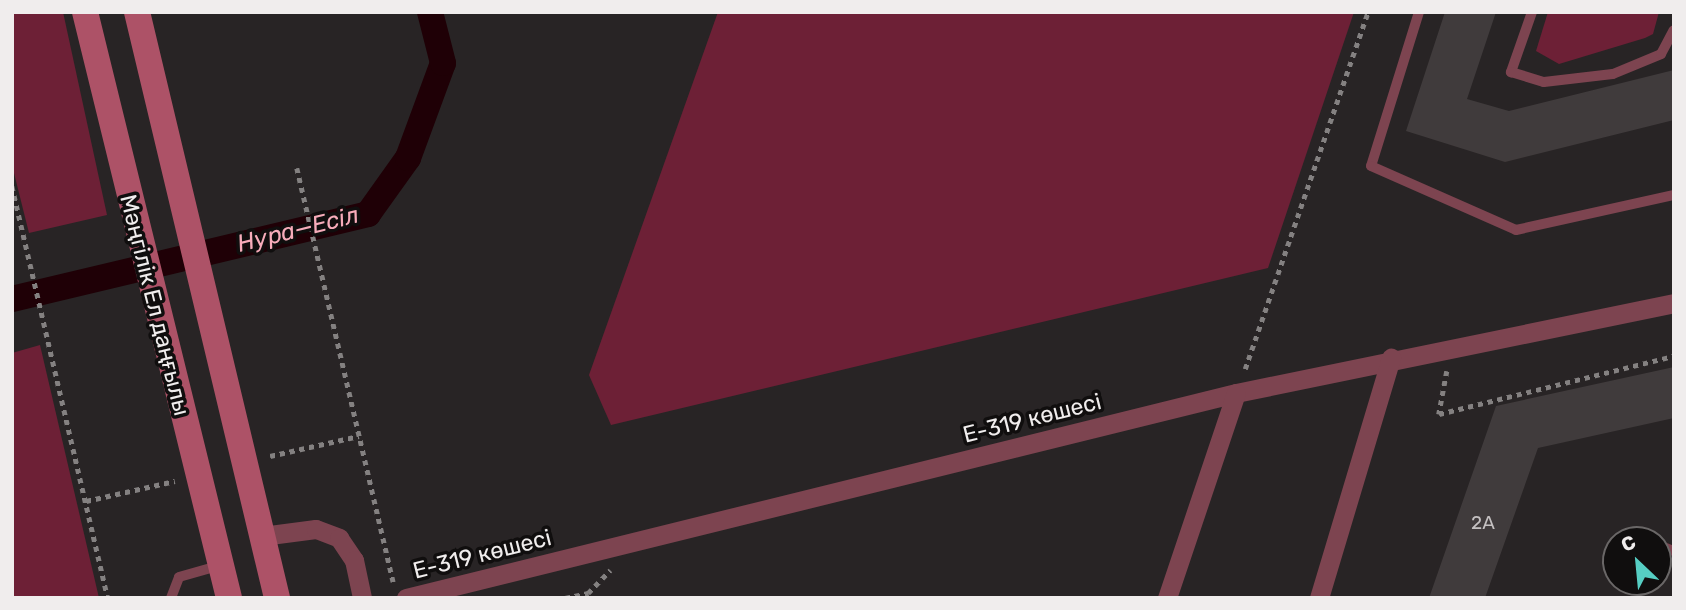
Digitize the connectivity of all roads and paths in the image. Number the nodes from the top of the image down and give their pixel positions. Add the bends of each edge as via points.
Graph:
1 (85, 12) edge
2 (136, 12) edge
3 (1368, 12) edge
4 (1419, 12) edge
5 (1532, 12) edge
6 (1674, 30) edge
7 (297, 168) dead end
8 (12, 186) edge
9 (1674, 195) edge
10 (1674, 303) edge
11 (1674, 356) edge
12 (1391, 358) junction
13 (1448, 366) dead end
14 (1236, 393) junction
15 (359, 436) junction
16 (271, 457) dead end
17 (175, 481) dead end
18 (86, 501) junction
19 (262, 536) junction
20 (221, 565) junction
21 (400, 594) edge
22 (108, 598) edge
23 (171, 598) edge
24 (229, 598) edge
25 (277, 598) edge
26 (362, 598) edge
27 (1167, 598) edge
28 (1319, 598) edge

1 - 20 main road, Мәңгілік Ел даңғылы
2 - 19 main road, Мәңгілік Ел даңғылы
3 - 14 path
4 - 9 lane via 1371,166 1516,230
5 - 6 lane via 1511,72 1544,82 1613,74 1661,54
7 - 15 path
8 - 18 path
10 - 12 street, Е-319 көшесі
11 - 13 path via 1438,414
12 - 14 street, Е-319 көшесі
12 - 28 street
14 - 21 street, Е-319 көшесі
14 - 27 street
15 - 16 path
15 - 21 path
17 - 18 path
18 - 22 path
19 - 25 main road, Мәңгілік Ел даңғылы
19 - 26 street via 316,529 339,538 354,560
20 - 23 lane via 179,577
20 - 24 main road, Мәңгілік Ел даңғылы

